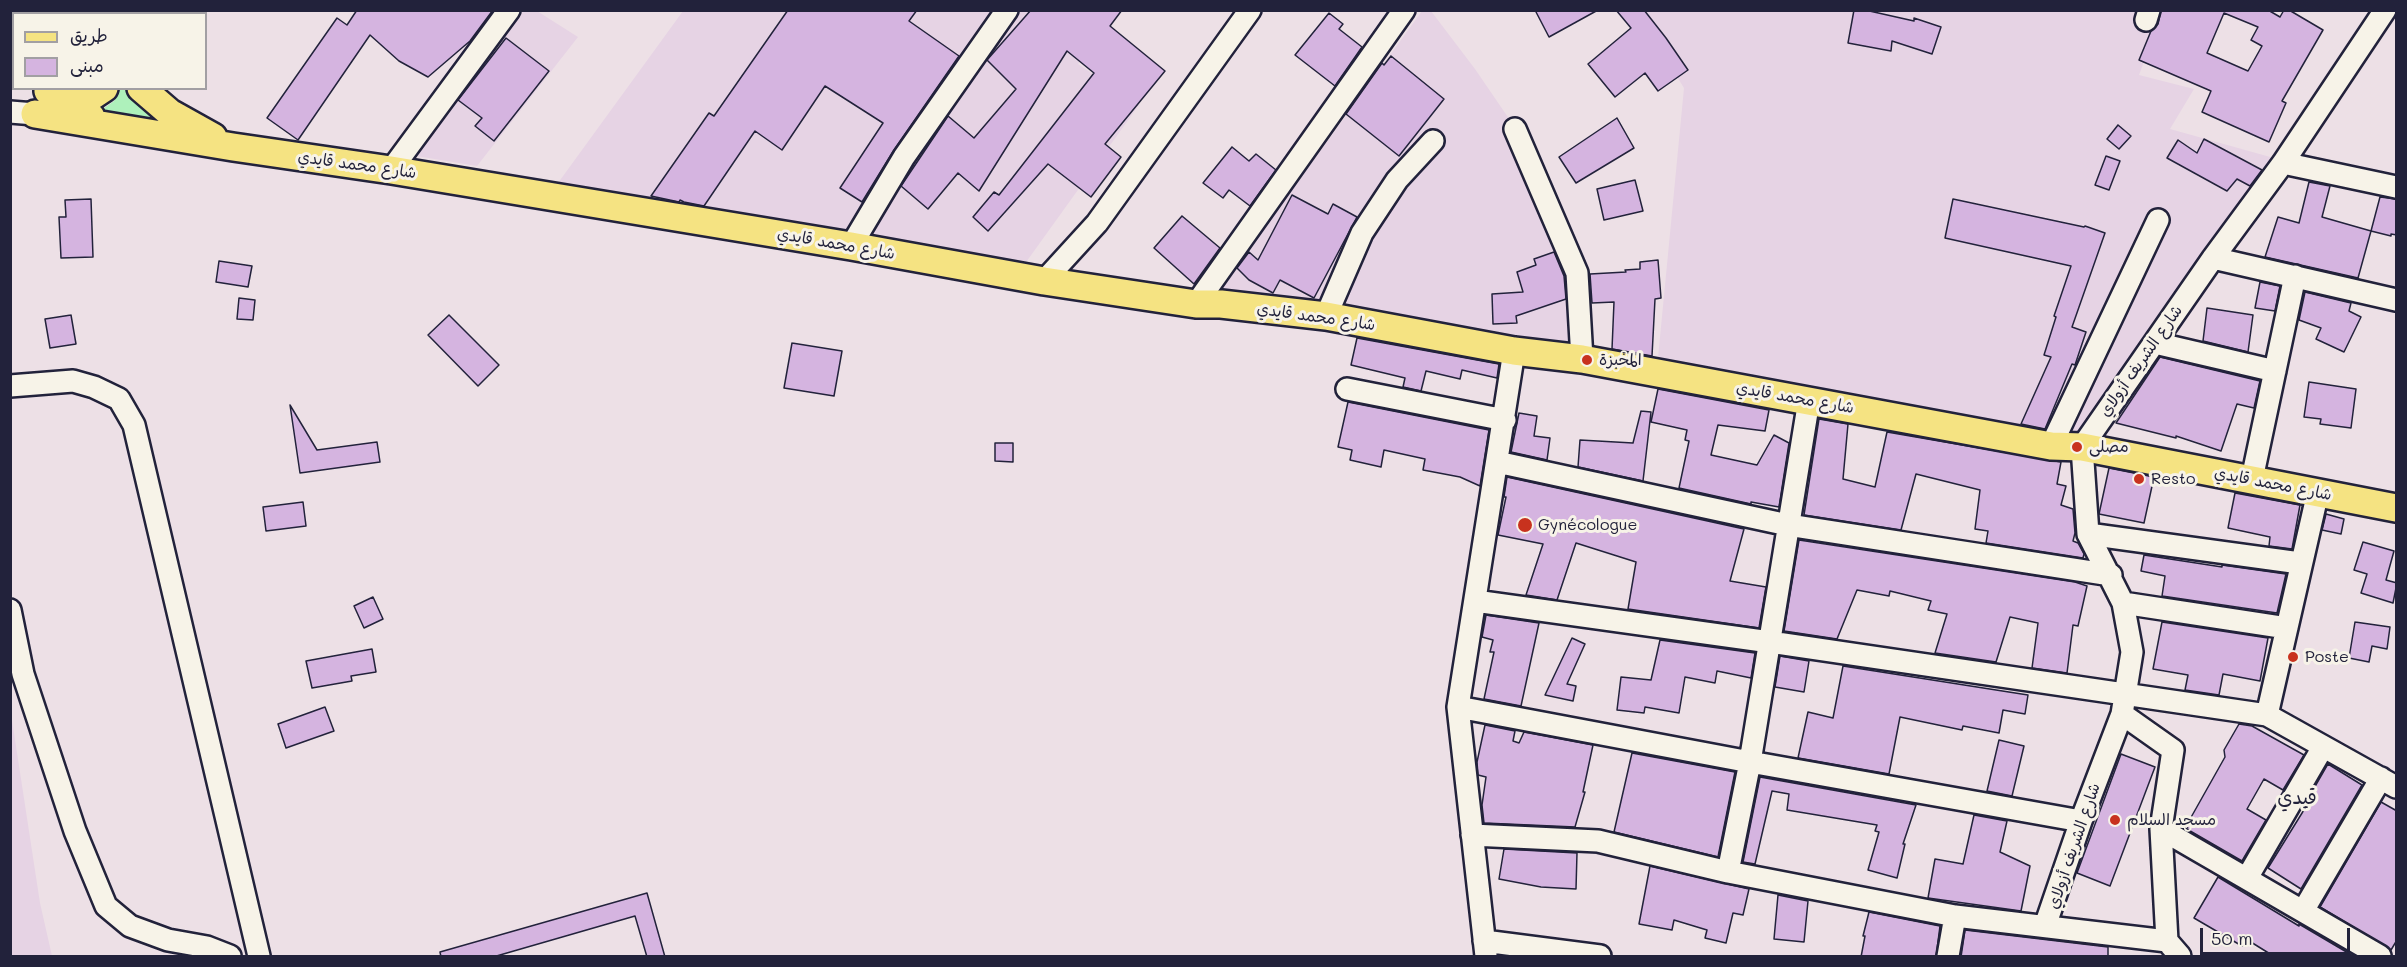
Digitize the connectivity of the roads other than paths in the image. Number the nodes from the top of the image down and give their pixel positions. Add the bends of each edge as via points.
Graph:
1 (509, 10) edge
2 (1007, 10) edge
3 (1250, 10) edge
4 (1404, 10) edge
5 (2385, 10) edge
6 (144, 90) edge
7 (58, 99) edge
8 (114, 128) junction
9 (1515, 129) dead end
10 (1433, 141) dead end
11 (233, 147) junction
12 (2283, 163) junction
13 (390, 170) junction
14 (2397, 187) edge
15 (2158, 220) dead end
16 (851, 246) junction
17 (2213, 258) junction
18 (2295, 276) junction
19 (1044, 281) junction
20 (2397, 300) edge
21 (1196, 304) junction
22 (1326, 316) junction
23 (2155, 343) junction
24 (1514, 351) junction
25 (1582, 359) junction
26 (2275, 371) junction
27 (10, 386) edge
28 (1347, 389) dead end
29 (1809, 400) junction
30 (1505, 420) junction
31 (2051, 446) junction
32 (2082, 447) junction
33 (1497, 462) junction
34 (2252, 479) junction
35 (2318, 492) junction
36 (2397, 508) edge
37 (1788, 525) junction
38 (2088, 534) junction
39 (2300, 563) junction
40 (2110, 576) junction
41 (1475, 601) junction
42 (2123, 603) junction
43 (10, 610) edge
44 (2287, 628) junction
45 (1770, 642) junction
46 (2124, 704) junction
47 (1458, 707) junction
48 (2267, 715) junction
49 (2323, 747) junction
50 (1750, 762) junction
51 (2389, 783) edge
52 (2081, 821) junction
53 (2161, 829) junction
54 (1472, 835) junction
55 (1728, 872) junction
56 (2247, 878) junction
57 (2303, 911) junction
58 (1955, 916) junction
59 (2045, 926) junction
60 (1485, 949) edge
61 (2174, 949) edge
62 (230, 957) edge
63 (259, 957) edge
64 (1600, 957) edge
65 (1948, 957) edge
66 (2380, 957) edge

1 - 13 street
2 - 16 street via 904,157
3 - 19 street via 1097,223
4 - 21 street
5 - 12 street, شارع الشريف أزولاي
6 - 11 main road via 178,117
7 - 8 main road, شارع محمد قايدي
7 - 8 main road
8 - 11 main road, شارع محمد قايدي
9 - 25 street via 1577,273
10 - 22 street via 1397,180 1362,233
11 - 13 main road, شارع محمد قايدي
12 - 14 street
12 - 17 street, شارع الشريف أزولاي
13 - 16 main road, شارع محمد قايدي
15 - 31 street
16 - 19 main road, شارع محمد قايدي
17 - 18 street
17 - 23 street, شارع الشريف أزولاي
18 - 20 street
18 - 26 street
19 - 21 main road, شارع محمد قايدي
21 - 22 main road, شارع محمد قايدي
22 - 24 main road, شارع محمد قايدي
23 - 26 street
23 - 32 street, شارع الشريف أزولاي
24 - 25 main road, شارع محمد قايدي
24 - 30 street
25 - 29 main road, شارع محمد قايدي
26 - 34 street
27 - 63 street via 73,381 83,384 119,399 134,425
28 - 30 street
29 - 31 main road, شارع محمد قايدي
29 - 37 street
30 - 33 street
31 - 32 main road, شارع محمد قايدي
32 - 34 main road, شارع محمد قايدي
32 - 38 street, شارع الشريف أزولاي
33 - 37 street
33 - 41 street
34 - 35 main road, شارع محمد قايدي
35 - 36 main road, شارع محمد قايدي
35 - 39 street
37 - 40 street
37 - 45 street
38 - 39 street
38 - 40 street, شارع الشريف أزولاي
39 - 44 street
40 - 42 street, شارع الشريف أزولاي
41 - 45 street
41 - 47 street
42 - 44 street
42 - 46 street, شارع الشريف أزولاي via 2132,652
43 - 62 street via 23,674 75,831 106,906 130,926
44 - 48 street
45 - 46 street
45 - 50 street
46 - 48 street
46 - 52 street, شارع الشريف أزولاي
46 - 53 street via 2173,750
47 - 50 street
47 - 54 street
48 - 49 street
49 - 51 street
49 - 56 street
50 - 52 street
50 - 55 street
51 - 57 street
52 - 59 street, شارع الشريف أزولاي
53 - 56 street
53 - 61 street
54 - 55 street via 1598,841
54 - 60 street
55 - 58 street
56 - 57 street
57 - 66 street
58 - 59 street
58 - 65 street
59 - 61 street
60 - 64 street

